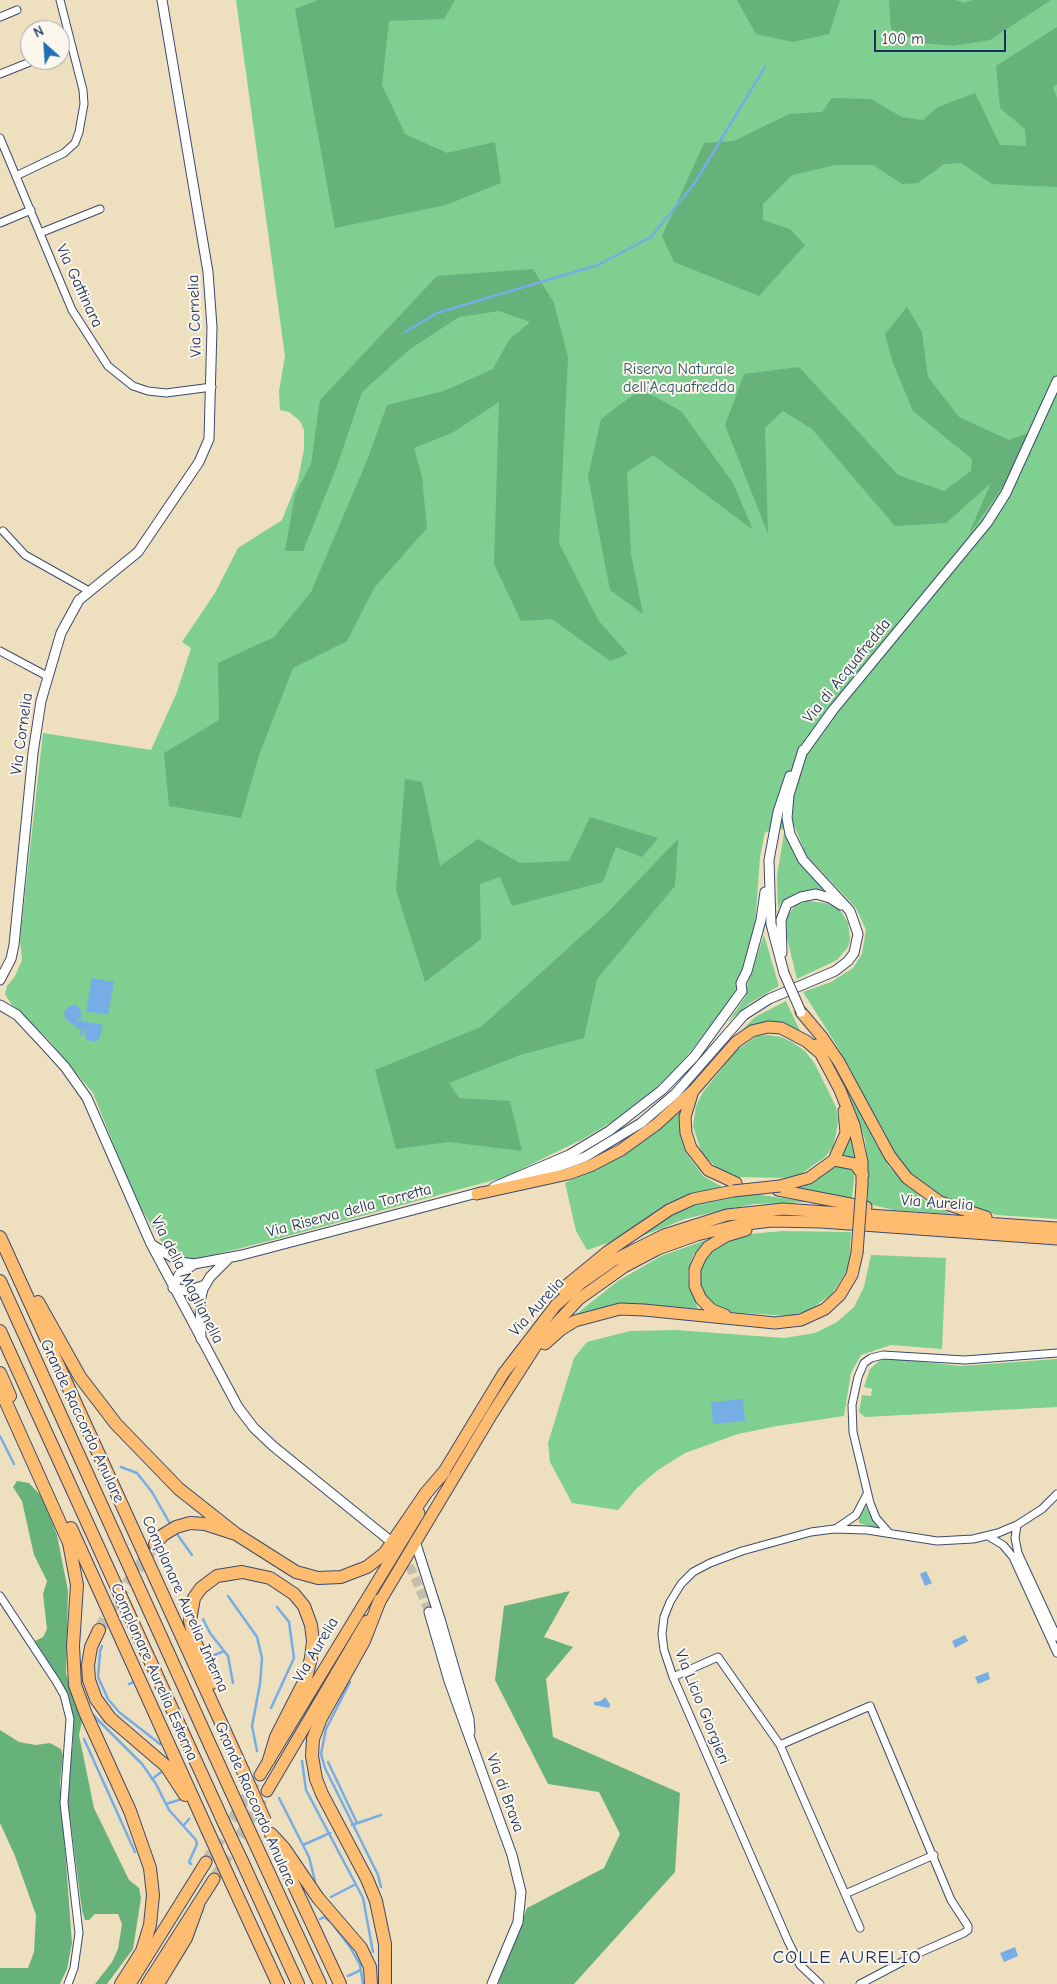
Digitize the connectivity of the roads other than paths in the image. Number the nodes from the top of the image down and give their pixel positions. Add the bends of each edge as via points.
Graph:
1 (60, 0) edge
2 (162, 0) edge
3 (17, 10) dead end
4 (0, 17) edge
5 (20, 66) edge
6 (0, 74) edge
7 (0, 138) edge
8 (8, 156) junction
9 (0, 159) edge
10 (16, 176) junction
11 (100, 209) dead end
12 (31, 210) junction
13 (0, 223) edge
14 (40, 233) junction
15 (1057, 381) edge
16 (212, 387) junction
17 (3, 531) dead end
18 (89, 591) junction
19 (0, 651) edge
20 (47, 676) junction
21 (803, 750) junction
22 (769, 860) junction
23 (853, 917) junction
24 (784, 973) junction
25 (0, 980) edge
26 (0, 1005) edge
27 (801, 1012) junction
28 (819, 1052) junction
29 (694, 1090) junction
30 (840, 1090) junction
31 (834, 1160) junction
32 (862, 1180) junction
33 (734, 1187) junction
34 (779, 1188) junction
35 (477, 1194) junction
36 (910, 1217) junction
37 (784, 1220) junction
38 (0, 1226) edge
39 (1057, 1227) edge
40 (1019, 1236) junction
41 (0, 1237) edge
42 (1057, 1239) edge
43 (1057, 1243) edge
44 (150, 1244) junction
45 (229, 1257) junction
46 (194, 1264) junction
47 (0, 1281) edge
48 (205, 1285) junction
49 (173, 1288) junction
50 (741, 1319) junction
51 (0, 1330) edge
52 (202, 1342) junction
53 (521, 1348) junction
54 (1057, 1353) edge
55 (518, 1372) junction
56 (0, 1374) edge
57 (0, 1389) edge
58 (444, 1472) junction
59 (867, 1494) junction
60 (1057, 1494) edge
61 (1017, 1525) junction
62 (834, 1529) junction
63 (889, 1533) junction
64 (236, 1534) junction
65 (988, 1536) junction
66 (159, 1539) tunnel mouth
67 (388, 1539) dead end
68 (415, 1541) junction
69 (1023, 1572) junction
70 (0, 1596) edge
71 (380, 1600) junction
72 (429, 1612) tunnel mouth
73 (1044, 1616) junction
74 (99, 1630) tunnel mouth
75 (1057, 1637) edge
76 (1057, 1653) edge
77 (673, 1677) junction
78 (470, 1742) junction
79 (780, 1745) junction
80 (236, 1757) junction
81 (269, 1760) junction
82 (260, 1775) tunnel mouth
83 (266, 1791) tunnel mouth
84 (205, 1824) junction
85 (271, 1834) junction
86 (934, 1855) junction
87 (206, 1862) tunnel mouth
88 (214, 1879) tunnel mouth
89 (845, 1894) junction
90 (198, 1905) junction
91 (860, 1928) dead end
92 (263, 1951) junction
93 (68, 1984) edge
94 (121, 1984) edge
95 (130, 1984) edge
96 (147, 1984) edge
97 (158, 1984) edge
98 (271, 1984) edge
99 (278, 1984) edge
100 (298, 1984) edge
101 (320, 1984) edge
102 (340, 1984) edge
103 (371, 1984) edge
104 (385, 1984) edge
105 (492, 1984) edge
106 (820, 1984) edge
107 (860, 1984) edge

1 - 10 street via 83,90 80,132 75,144 64,153
2 - 16 street, Via Cornelia via 205,242 212,317
3 - 4 street
5 - 6 street
7 - 8 street, Via Gattinara
8 - 9 street
8 - 10 street, Via Gattinara
10 - 12 street, Via Gattinara
11 - 14 street
12 - 13 street
12 - 14 street, Via Gattinara
14 - 16 street, Via Gattinara via 76,318 112,370 137,388 154,392
15 - 21 street, Via di Acquafredda via 1006,493 987,523
16 - 18 street, Via Cornelia via 209,439 199,462 134,556
17 - 18 street via 25,555
18 - 20 street, Via Cornelia via 76,604 63,628
19 - 20 street
20 - 25 street, Via Cornelia via 33,753 13,953
21 - 22 street, Via di Acquafredda via 783,792
21 - 23 street via 788,805 790,834 803,860 847,906
22 - 24 street, Via di Acquafredda via 770,911
22 - 35 street via 761,920 741,983 742,991 694,1057 662,1090 609,1131 569,1155
23 - 24 street via 841,904 821,895 806,895 787,904 780,926
23 - 35 street via 858,939 848,961 835,971 769,999 744,1015 675,1094 641,1123 574,1162
24 - 27 street, Via di Acquafredda, bridge
26 - 44 street, Via della Maglianella via 25,1023 84,1093
27 - 28 highway
27 - 39 highway via 839,1062 890,1156 913,1184 958,1210
28 - 29 highway via 781,1028 758,1029 736,1042
28 - 30 highway
29 - 33 highway via 685,1118 691,1148 708,1170
29 - 35 highway via 645,1133 590,1166 553,1178
30 - 31 highway via 846,1133
30 - 32 highway via 858,1138
31 - 32 highway via 855,1164
31 - 34 highway via 809,1178
32 - 50 highway, bridge via 857,1253 852,1275 844,1290 820,1312 789,1322
33 - 34 highway, bridge
33 - 53 highway via 677,1205 607,1252 548,1304
34 - 36 highway
35 - 45 street, Via Riserva della Torretta
36 - 39 highway, Via Aurelia
36 - 53 highway, Via Aurelia via 768,1209 683,1228 634,1249 586,1279 556,1304
37 - 40 highway, Via Aurelia
37 - 50 highway via 720,1239 705,1250 697,1262 694,1282 701,1299 712,1310
37 - 55 highway, Via Aurelia via 738,1225 697,1235 624,1267 564,1312
38 - 64 highway via 54,1334 104,1410 160,1472
40 - 42 highway, Via Aurelia
40 - 43 highway
41 - 80 highway, Complanare Aurelia Interna
44 - 46 street via 180,1262
44 - 49 street, Via della Maglianella
45 - 46 street, Via Riserva della Torretta
45 - 48 street
46 - 49 street via 179,1275
47 - 101 highway, Grande Raccordo Anulare, bridge
48 - 49 street via 188,1291
48 - 52 street via 200,1301
49 - 52 street, Via della Maglianella
50 - 55 highway via 634,1309 607,1311 584,1317 562,1329
51 - 100 highway, bridge
52 - 67 street, Via della Maglianella via 238,1407 259,1434
53 - 58 highway, Via Aurelia
54 - 59 street via 965,1360 883,1355 868,1360 858,1377 851,1416
55 - 68 highway, Via Aurelia
56 - 84 highway, Complanare Aurelia Esterna
57 - 94 highway via 69,1543 77,1585 73,1646 75,1685 130,1811 150,1868 153,1895 150,1925 142,1951
58 - 64 highway via 384,1553 371,1565 350,1574 332,1578 303,1574 276,1561
58 - 81 highway, Via Aurelia
59 - 62 street, Via Licio Giorgieri via 856,1515
59 - 63 street via 876,1518
60 - 61 street, Via Licio Giorgieri via 1042,1509
61 - 65 street, Via Licio Giorgieri
61 - 69 street via 1016,1546
62 - 63 street, Via Licio Giorgieri
62 - 77 street, Via Licio Giorgieri via 811,1532 710,1562 686,1578 670,1602 662,1626 664,1650
63 - 65 street, Via Licio Giorgieri via 945,1542
64 - 66 highway via 214,1526 190,1523 176,1527
65 - 69 street via 1006,1548
68 - 71 highway, Via Aurelia
68 - 78 street via 469,1720
69 - 73 street
70 - 93 street via 64,1695 70,1719 64,1803 79,1933
71 - 83 highway, Via Aurelia
71 - 104 highway via 368,1633 320,1718 313,1739 312,1756 322,1794 376,1901 384,1944
72 - 78 street, Via di Brava
73 - 75 street
73 - 76 street
74 - 84 highway via 91,1647 88,1665 96,1699 110,1718 166,1766
77 - 79 street via 718,1657
77 - 106 street, Via Licio Giorgieri via 788,1941 800,1964
78 - 105 street, Via di Brava via 512,1855 521,1892 518,1922
79 - 86 street via 870,1706
79 - 89 street
80 - 81 highway via 229,1723 194,1639 190,1621 194,1598 208,1581 223,1574 242,1572 270,1578 294,1594 306,1612 312,1633 306,1678 276,1737
80 - 85 highway, Complanare Aurelia Interna, bridge
81 - 82 highway, Via Aurelia
84 - 92 highway, Complanare Aurelia Esterna, bridge
85 - 102 highway, Complanare Aurelia Interna
85 - 103 highway via 318,1898 361,1948 370,1967
86 - 89 street
86 - 107 street via 951,1900 968,1930
87 - 95 highway
88 - 90 highway
89 - 91 street
90 - 96 highway
90 - 97 highway via 186,1938
92 - 98 highway
92 - 99 highway, Complanare Aurelia Esterna

